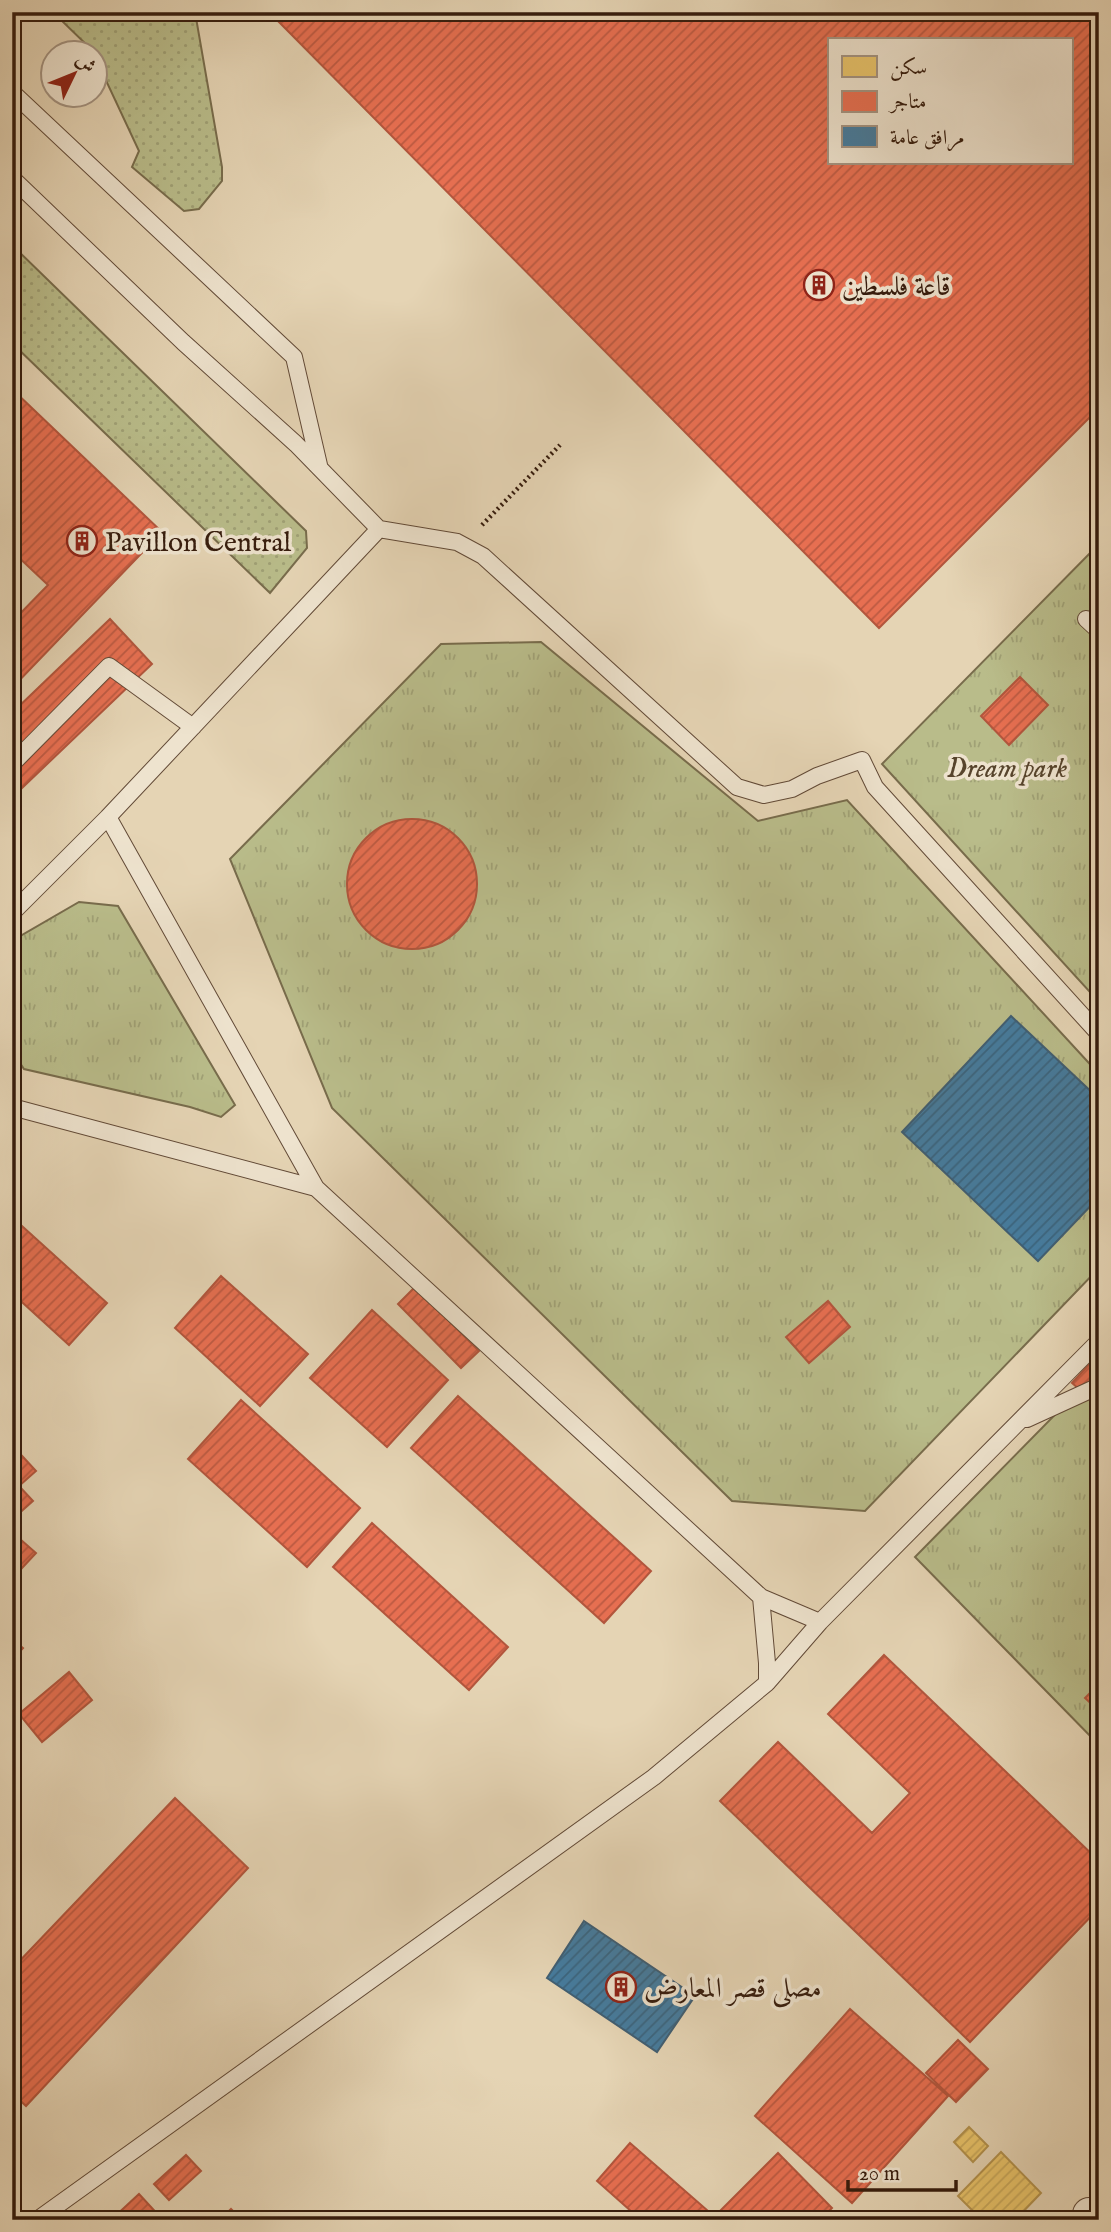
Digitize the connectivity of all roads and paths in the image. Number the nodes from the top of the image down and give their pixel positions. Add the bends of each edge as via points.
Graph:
1 (12, 92) edge
2 (12, 178) edge
3 (559, 445) dead end
4 (319, 468) junction
5 (481, 526) dead end
6 (379, 529) junction
7 (1086, 619) dead end
8 (1099, 631) edge
9 (193, 727) junction
10 (12, 764) edge
11 (108, 817) junction
12 (12, 913) edge
13 (1099, 1034) edge
14 (12, 1107) edge
15 (316, 1188) junction
16 (1099, 1341) edge
17 (1099, 1386) edge
18 (1016, 1425) junction
19 (761, 1597) junction
20 (820, 1622) junction
21 (766, 1683) junction
22 (37, 2220) edge

1 - 4 lane via 294,357
2 - 4 lane
3 - 5 path
4 - 6 lane
6 - 9 lane
6 - 13 lane via 457,542 483,556 737,787 764,795 792,789 862,760 875,787
7 - 8 lane
9 - 10 lane via 109,666
9 - 11 lane
11 - 12 lane
11 - 15 lane
14 - 15 lane
15 - 19 lane
16 - 18 lane
17 - 18 lane
18 - 20 lane
19 - 20 lane
19 - 21 lane
20 - 21 lane
21 - 22 lane via 654,1777

